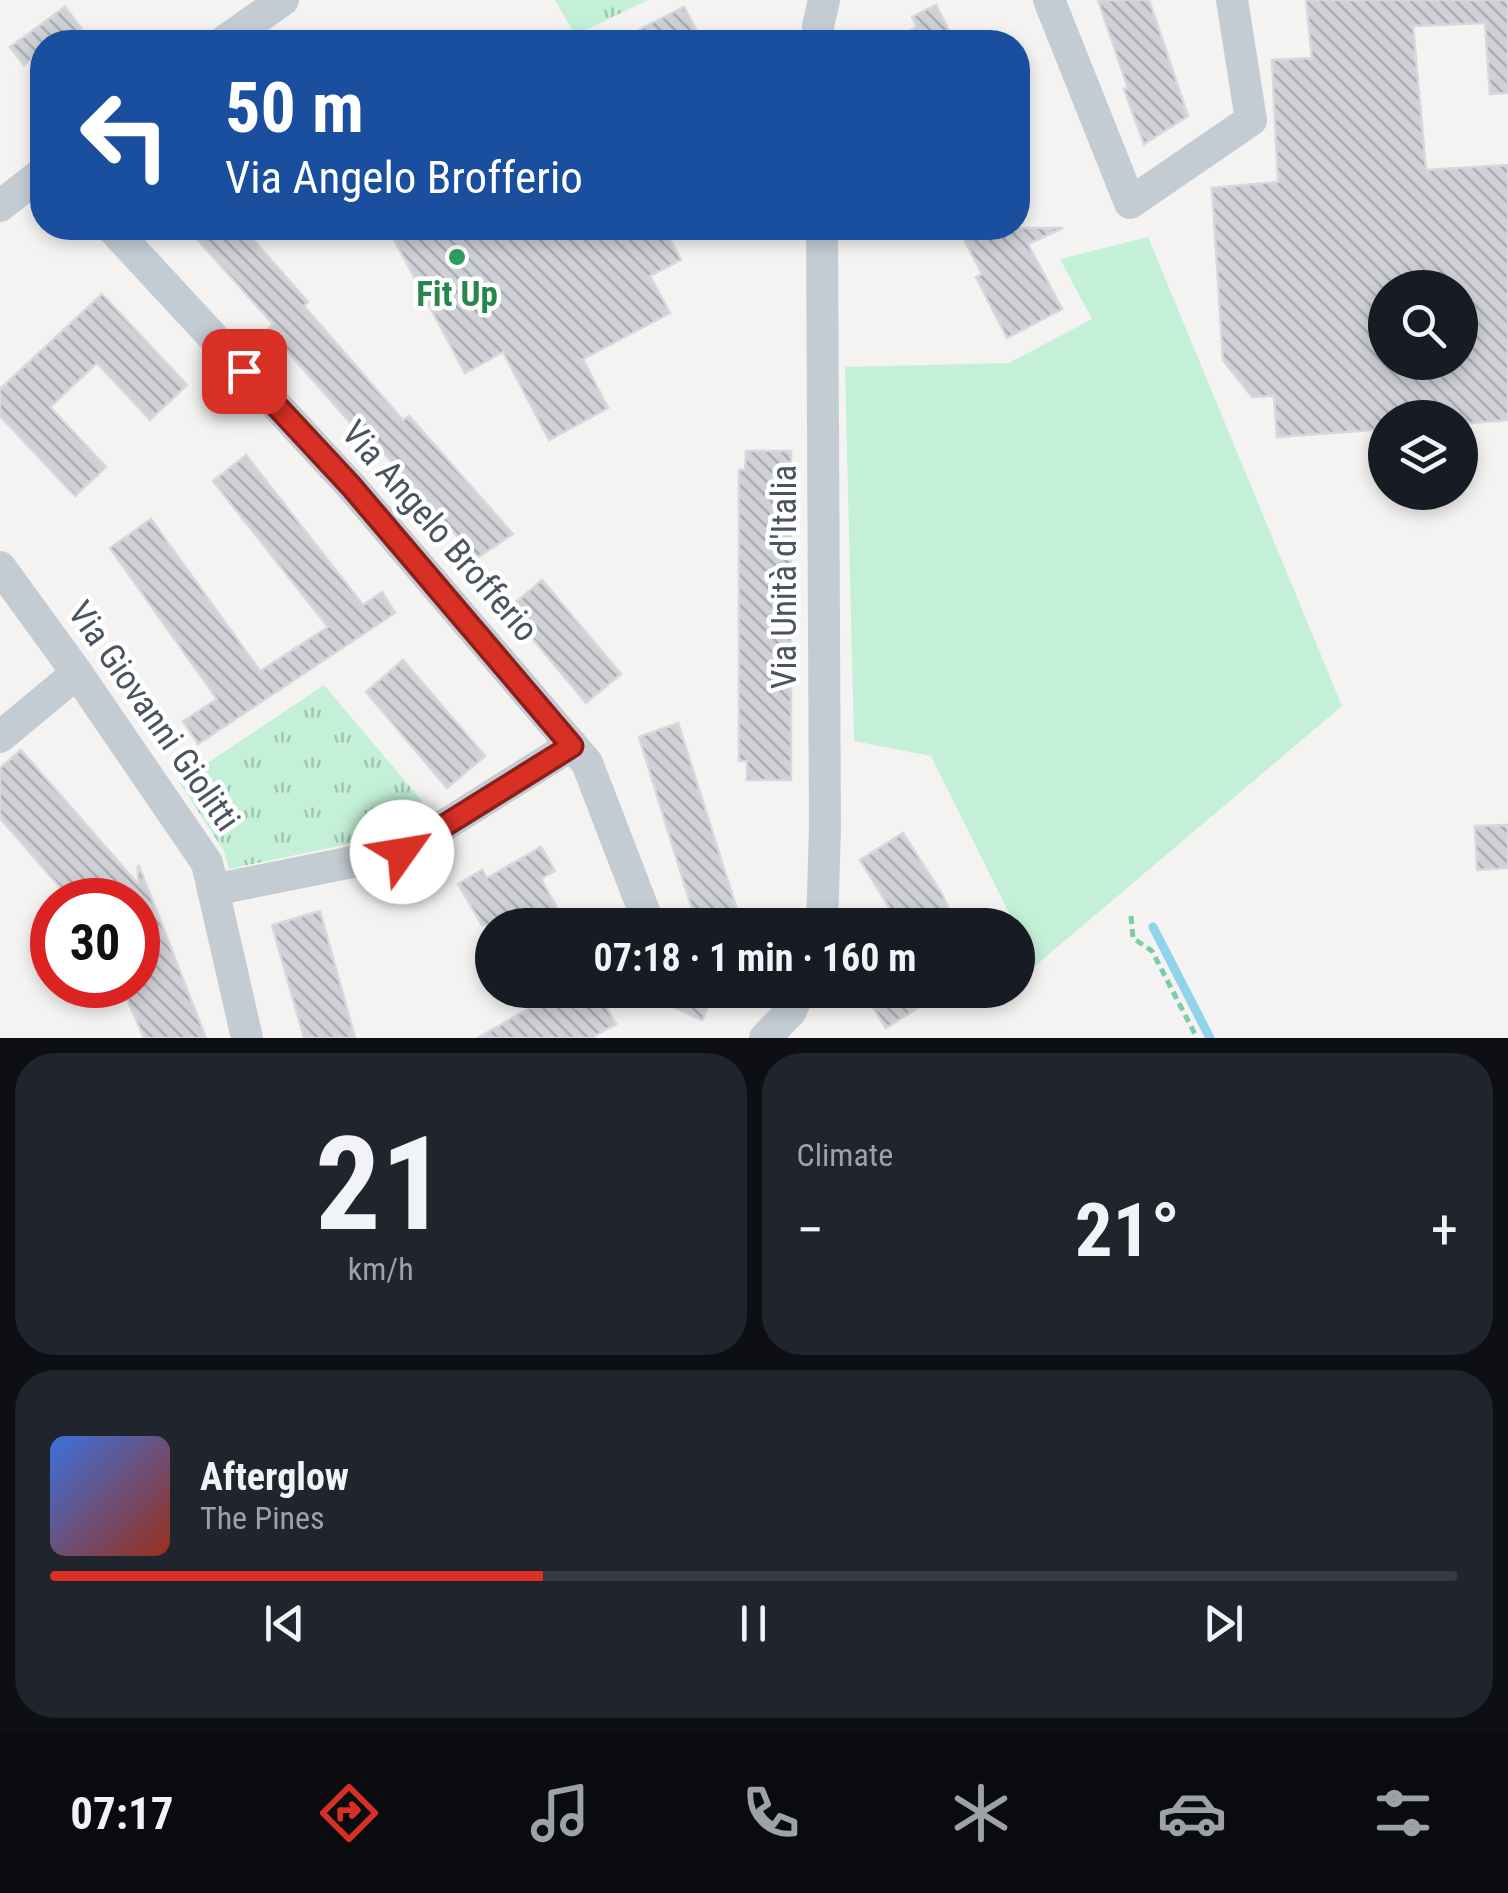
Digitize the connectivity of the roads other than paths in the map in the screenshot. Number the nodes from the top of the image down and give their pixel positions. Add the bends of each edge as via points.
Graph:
1 (824, 0) edge
2 (1049, 0) edge
3 (1232, 0) edge
4 (263, 5) edge
5 (236, 30) edge
6 (818, 30) edge
7 (30, 182) edge
8 (0, 206) edge
9 (123, 240) edge
10 (822, 240) edge
11 (0, 567) edge
12 (77, 673) junction
13 (0, 736) edge
14 (572, 746) junction
15 (214, 890) junction
16 (643, 908) edge
17 (823, 908) edge
18 (792, 1008) edge
19 (247, 1038) edge
20 (765, 1038) edge

1 - 6 street
2 - 3 street via 1130,202 1250,120
4 - 5 street
7 - 8 street
9 - 14 street, Via Angelo Brofferio via 351,486
10 - 17 street, Via Unità d'Italia
11 - 12 street, Via Giovanni Giolitti
12 - 13 street
12 - 15 street, Via Giovanni Giolitti via 207,863
14 - 15 street via 402,852
14 - 16 street, Via Angelo Brofferio via 587,764
15 - 19 street, Via Giovanni Giolitti
18 - 20 street

